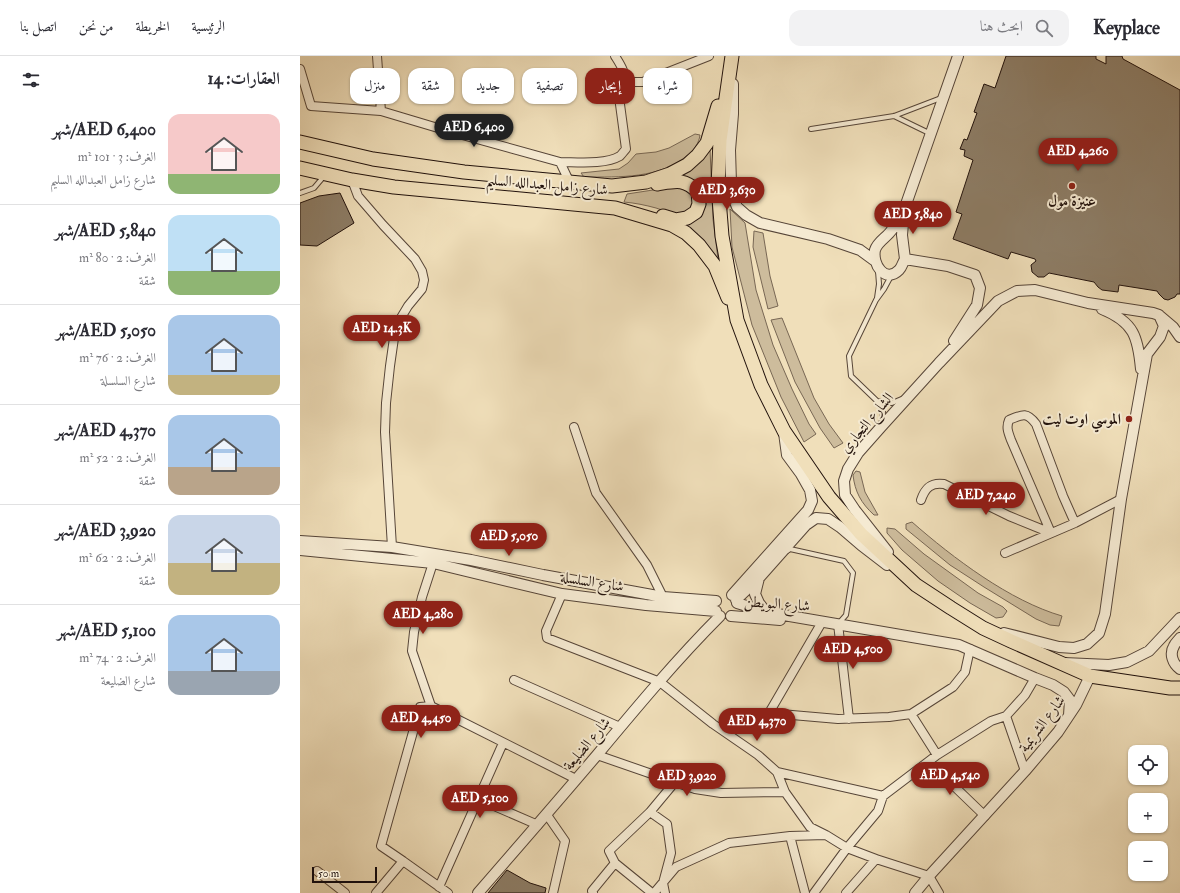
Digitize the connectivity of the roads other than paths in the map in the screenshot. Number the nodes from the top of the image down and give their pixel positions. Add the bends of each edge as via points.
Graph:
1 (377, 56) edge
2 (615, 56) edge
3 (709, 56) edge
4 (732, 56) edge
5 (958, 56) edge
6 (622, 68) edge
7 (300, 69) edge
8 (635, 82) edge
9 (943, 97) junction
10 (620, 104) edge
11 (381, 111) junction
12 (894, 116) junction
13 (811, 129) dead end
14 (931, 134) junction
15 (300, 142) edge
16 (560, 162) junction
17 (300, 168) edge
18 (326, 174) junction
19 (352, 180) junction
20 (570, 183) junction
21 (612, 186) junction
22 (300, 193) edge
23 (615, 208) junction
24 (904, 210) junction
25 (905, 259) junction
26 (877, 265) junction
27 (892, 274) junction
28 (876, 300) junction
29 (1088, 303) junction
30 (1159, 315) junction
31 (737, 320) junction
32 (1180, 337) edge
33 (939, 363) junction
34 (1142, 381) junction
35 (910, 395) junction
36 (877, 402) junction
37 (574, 427) dead end
38 (881, 427) junction
39 (784, 431) junction
40 (1121, 499) junction
41 (921, 500) dead end
42 (1075, 522) junction
43 (1051, 533) junction
44 (300, 541) edge
45 (392, 547) junction
46 (300, 550) edge
47 (1005, 553) dead end
48 (433, 563) junction
49 (762, 575) junction
50 (916, 585) junction
51 (562, 594) junction
52 (663, 597) junction
53 (735, 599) junction
54 (716, 601) junction
55 (766, 612) junction
56 (718, 614) junction
57 (731, 616) junction
58 (1180, 618) edge
59 (822, 622) junction
60 (838, 624) junction
61 (983, 628) junction
62 (1180, 638) edge
63 (970, 649) junction
64 (1060, 663) junction
65 (1180, 669) edge
66 (1090, 676) junction
67 (1035, 678) junction
68 (514, 680) dead end
69 (660, 682) junction
70 (1180, 688) edge
71 (431, 706) junction
72 (911, 714) junction
73 (1069, 715) junction
74 (1006, 716) junction
75 (849, 719) junction
76 (620, 727) junction
77 (503, 743) junction
78 (597, 755) junction
79 (937, 755) junction
80 (929, 762) junction
81 (1025, 771) junction
82 (777, 772) junction
83 (576, 779) junction
84 (675, 782) junction
85 (785, 792) junction
86 (883, 796) junction
87 (478, 798) junction
88 (650, 812) junction
89 (547, 815) junction
90 (985, 816) junction
91 (538, 825) junction
92 (826, 835) junction
93 (790, 836) junction
94 (847, 848) junction
95 (876, 859) junction
96 (403, 861) junction
97 (615, 863) junction
98 (317, 871) dead end
99 (930, 876) junction
100 (663, 882) junction
101 (438, 887) junction
102 (345, 893) edge
103 (376, 893) edge
104 (448, 893) edge
105 (478, 893) edge
106 (553, 893) edge
107 (594, 893) edge
108 (653, 893) edge
109 (665, 893) edge
110 (805, 893) edge
111 (814, 893) edge
112 (846, 893) edge
113 (915, 893) edge
114 (938, 893) edge

1 - 11 street
2 - 6 street
3 - 8 street via 666,74
4 - 21 highway, شارع زامل العبدالله السليم via 707,143 698,155 687,165 670,174 646,182
4 - 26 street via 733,114 730,170 733,197 737,207 760,223 828,239 860,250
4 - 31 highway via 720,140 718,186 722,236
5 - 9 street
7 - 11 street via 311,106
9 - 12 lane
9 - 14 street
10 - 16 street via 626,149 621,155 610,160
11 - 16 street
12 - 13 lane
12 - 14 lane
14 - 24 street
15 - 20 highway, شارع زامل العبدالله السليم via 374,159
16 - 20 street
17 - 18 highway, شارع زامل العبدالله السليم
18 - 19 highway, شارع زامل العبدالله السليم
18 - 22 lane via 314,188
19 - 23 highway, شارع زامل العبدالله السليم via 394,187
19 - 45 street via 358,196 415,259 424,280 422,289 408,306 395,331 390,366 385,432
20 - 21 highway, شارع زامل العبدالله السليم
21 - 23 highway via 634,187 682,182 691,185 698,192 699,204 696,212 687,218 676,220 645,210
23 - 31 highway, شارع زامل العبدالله السليم via 672,225 686,233 715,266
24 - 25 street via 902,235
24 - 26 street via 875,249
25 - 27 street via 899,270
25 - 33 street via 948,266 974,275 980,288 977,305
26 - 27 street via 882,272
26 - 28 lane via 879,284
27 - 28 lane
28 - 36 lane via 849,356 851,376
29 - 30 street
29 - 33 street via 1035,290 1017,291 998,301
29 - 34 street via 1124,320 1132,331 1139,349
30 - 32 street
30 - 34 street via 1164,326 1160,337 1147,354
31 - 39 highway via 761,385
33 - 35 street, الشارع التجاري
34 - 40 street
35 - 36 lane via 892,402
35 - 38 street, الشارع التجاري
36 - 38 lane via 883,411
37 - 52 street via 596,493 647,565
38 - 50 street, الشارع التجاري via 848,468 844,481 845,495 880,543
39 - 50 highway via 829,496 861,534
39 - 53 street via 787,455 810,490 812,501 808,510
40 - 42 street
40 - 61 street via 1105,614 1099,634 1087,644 1074,648 1059,647
41 - 43 street via 927,488 938,483 944,484 1008,516
42 - 43 street
42 - 43 street via 1036,424 1026,415 1009,420 1007,424 1011,440
43 - 47 street
44 - 45 street, شارع السلسلة
45 - 52 street, شارع السلسلة
46 - 48 street, شارع السلسلة
48 - 51 street, شارع السلسلة
48 - 71 street via 422,597 412,651
49 - 50 street via 806,525 816,518 828,519 840,527 861,546
49 - 53 street
49 - 55 street via 755,594
49 - 60 lane via 790,549 844,561 854,573 846,614
50 - 61 highway
51 - 56 street, شارع السلسلة
51 - 69 street via 546,630 547,638
52 - 54 street, شارع السلسلة
53 - 54 street via 722,594
53 - 55 street
53 - 57 street via 736,611
54 - 56 street via 714,607
55 - 59 street
56 - 57 street
56 - 69 street, شارع الضليعة
57 - 59 street, شارع البويطن
58 - 64 street via 1149,651 1127,662
59 - 60 street
59 - 75 street via 769,713
60 - 63 street via 959,644
60 - 75 street
61 - 64 highway
62 - 65 street via 1171,655
63 - 67 street
63 - 72 street via 965,672 953,687
64 - 66 highway
66 - 70 highway
66 - 73 street, شارع الشريمية
67 - 73 street via 1064,692 1070,700
67 - 74 street via 1025,695
68 - 76 street
69 - 76 street, شارع الضليعة
69 - 82 street
71 - 77 street
71 - 96 street via 420,707 380,846
72 - 75 street via 889,718
72 - 79 street
73 - 81 street, شارع الشريمية
74 - 79 street via 991,721
74 - 81 street
76 - 78 street, شارع الضليعة
77 - 83 street
77 - 87 street
78 - 83 street, شارع الضليعة
78 - 84 street
79 - 80 street
80 - 86 street
80 - 90 street
81 - 90 street, شارع الشريمية
82 - 85 street
82 - 86 street
83 - 89 street, شارع الضليعة
84 - 85 street via 695,789 721,793
84 - 88 street
85 - 92 street via 810,827
86 - 94 street via 878,811
87 - 91 street
87 - 101 street
88 - 97 street via 609,851
88 - 100 street via 668,824 671,852
89 - 91 street, شارع الضليعة
89 - 106 street via 565,841
90 - 99 street, شارع الشريمية
91 - 105 street, شارع الضليعة
92 - 93 street
92 - 94 street
93 - 100 street via 729,843 676,867
93 - 110 street
94 - 95 street
94 - 111 street
95 - 99 street
95 - 112 street
96 - 101 street
96 - 103 street
97 - 107 street via 592,891
97 - 108 street
98 - 102 street
99 - 113 street, شارع الشريمية
99 - 114 street
100 - 108 street
100 - 109 street
101 - 104 street

